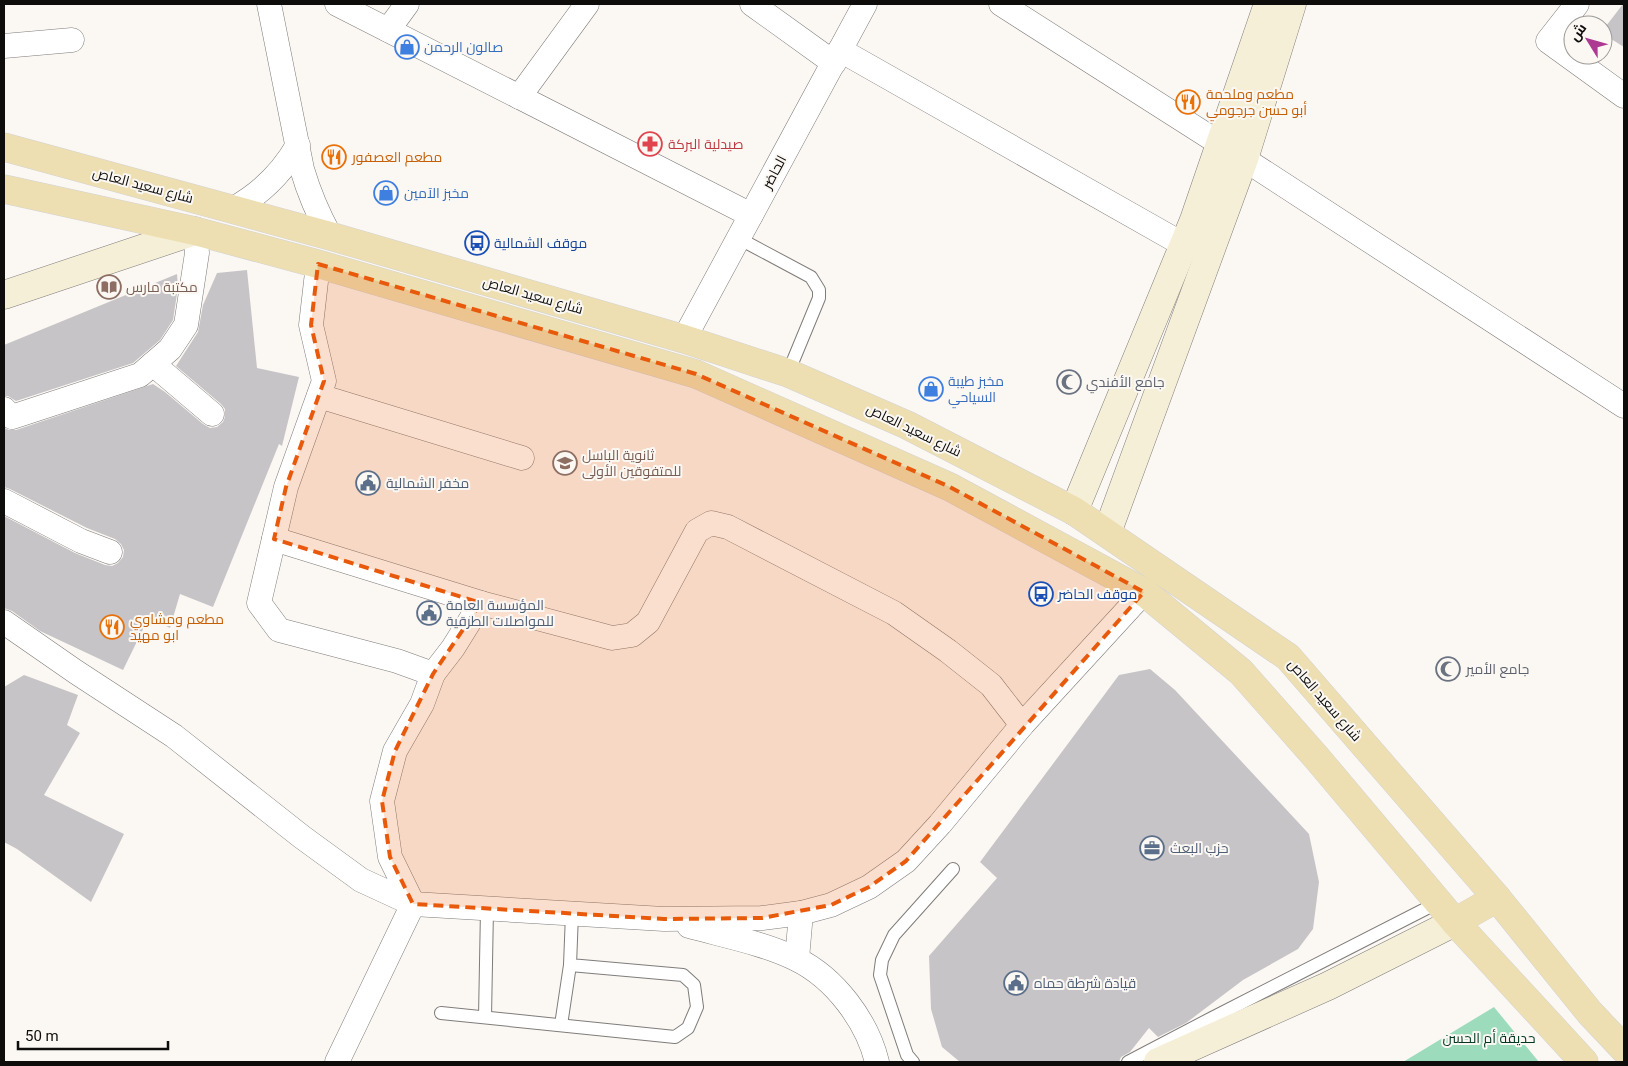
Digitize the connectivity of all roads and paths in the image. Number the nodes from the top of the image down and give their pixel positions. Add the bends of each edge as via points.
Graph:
1 (269, 4) edge
2 (337, 4) edge
3 (407, 4) edge
4 (587, 4) edge
5 (752, 4) edge
6 (865, 4) edge
7 (1001, 4) edge
8 (1268, 4) edge
9 (1292, 4) edge
10 (1577, 4) edge
11 (388, 30) junction
12 (72, 40) dead end
13 (4, 46) edge
14 (837, 56) junction
15 (1624, 96) edge
16 (519, 97) junction
17 (1220, 143) junction
18 (298, 144) junction
19 (4, 147) edge
20 (1244, 159) junction
21 (4, 189) edge
22 (233, 208) junction
23 (750, 216) junction
24 (195, 231) junction
25 (330, 236) junction
26 (738, 238) junction
27 (1184, 245) junction
28 (318, 264) junction
29 (4, 295) edge
30 (684, 339) junction
31 (152, 364) junction
32 (788, 372) junction
33 (318, 396) junction
34 (1624, 406) edge
35 (4, 409) edge
36 (212, 414) dead end
37 (522, 458) dead end
38 (4, 501) edge
39 (1074, 511) junction
40 (1107, 533) junction
41 (274, 539) junction
42 (110, 552) dead end
43 (1144, 592) junction
44 (481, 603) junction
45 (9, 633) edge
46 (433, 674) junction
47 (1022, 725) junction
48 (952, 869) dead end
49 (1497, 898) junction
50 (413, 904) junction
51 (487, 909) junction
52 (1447, 912) junction
53 (572, 914) junction
54 (801, 914) junction
55 (664, 919) junction
56 (797, 959) junction
57 (570, 965) junction
58 (441, 1013) dead end
59 (485, 1017) junction
60 (561, 1025) junction
61 (1624, 1049) edge
62 (337, 1062) edge
63 (878, 1062) edge
64 (913, 1062) edge
65 (1128, 1062) edge
66 (1158, 1062) edge
67 (1584, 1062) edge

1 - 18 street
2 - 11 street
3 - 11 street
4 - 16 street
5 - 14 street
6 - 14 street, الحاضر
7 - 17 street
8 - 17 main road
9 - 20 main road
10 - 15 street via 1548,41
11 - 16 street
12 - 13 street
14 - 23 street, الحاضر
14 - 27 street
16 - 23 street
17 - 20 street
17 - 27 main road
18 - 22 street via 271,182
18 - 25 street via 308,192
19 - 22 main road, شارع سعيد العاص
20 - 34 street
20 - 40 main road
21 - 24 main road
22 - 25 main road, شارع سعيد العاص
23 - 26 street, الحاضر
24 - 28 main road
24 - 29 main road
24 - 31 street via 197,253 186,325 170,349
25 - 30 main road, شارع سعيد العاص
26 - 30 street, الحاضر
26 - 32 lane via 811,277 819,290 819,298
27 - 39 main road
28 - 33 street via 311,325 324,381
28 - 43 main road via 696,374 950,487
30 - 32 main road, شارع سعيد العاص
31 - 35 street via 140,375 12,417
31 - 36 street
32 - 39 main road, شارع سعيد العاص via 906,425
33 - 37 street
33 - 41 street via 286,487
38 - 42 street via 81,541
39 - 40 main road, شارع سعيد العاص
40 - 49 main road, شارع سعيد العاص via 1288,657
41 - 44 street
41 - 46 street via 259,603 279,630 397,661
43 - 47 street
43 - 52 main road via 1241,672
44 - 46 street
44 - 47 street via 612,638 632,635 648,622 697,531 711,523 728,527 894,613 992,685
45 - 50 street via 174,736 361,880
46 - 50 street via 422,704 395,752 382,801 390,857
47 - 54 street via 906,861 869,887 831,905
48 - 64 lane via 894,935 882,960 880,975 907,1055
49 - 52 main road
49 - 61 main road, شارع سعيد العاص via 1590,1013
50 - 51 street
50 - 62 street
51 - 53 street
51 - 59 lane
52 - 65 lane via 1212,1018
52 - 66 main road via 1328,986
52 - 67 main road
53 - 55 street
53 - 57 lane
54 - 55 street via 762,918
54 - 56 street
55 - 56 street
56 - 63 street via 844,998 867,1031
57 - 60 lane
57 - 60 lane via 683,975 694,985 697,1007 688,1028 675,1037
58 - 59 lane
59 - 60 lane

